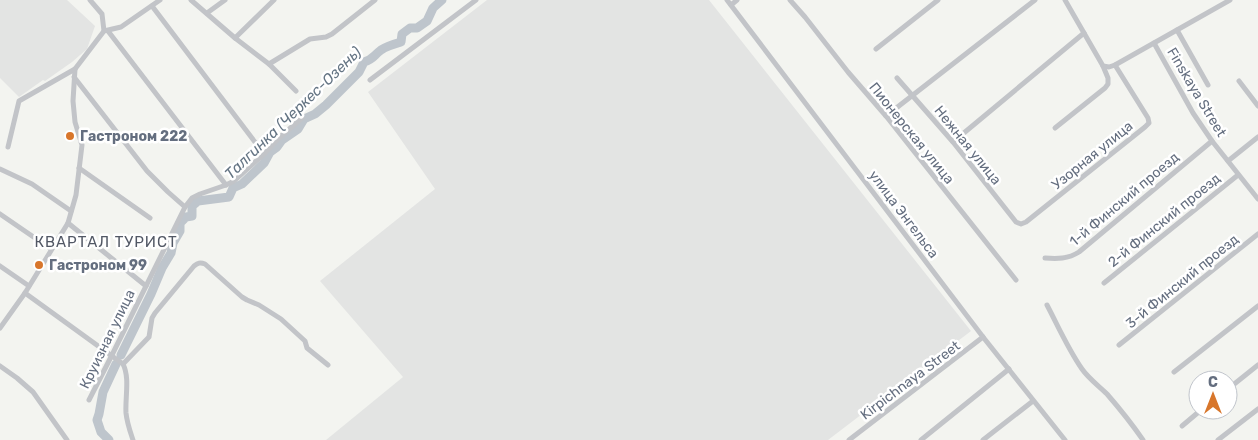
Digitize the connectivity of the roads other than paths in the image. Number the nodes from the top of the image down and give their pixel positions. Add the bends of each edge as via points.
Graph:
1 (90, 0) edge
2 (160, 0) edge
3 (191, 0) edge
4 (225, 0) edge
5 (274, 0) edge
6 (375, 0) edge
7 (476, 0) edge
8 (737, 0) edge
9 (790, 0) edge
10 (938, 0) edge
11 (1035, 0) edge
12 (1065, 0) edge
13 (1230, 0) edge
14 (729, 2) edge
15 (152, 6) junction
16 (207, 13) junction
17 (1176, 30) junction
18 (106, 31) junction
19 (1084, 33) junction
20 (235, 38) junction
21 (1154, 42) junction
22 (876, 49) dead end
23 (269, 64) junction
24 (1115, 65) junction
25 (1102, 66) junction
26 (74, 69) junction
27 (74, 77) junction
28 (897, 78) dead end
29 (370, 80) dead end
30 (1239, 81) dead end
31 (1208, 84) dead end
32 (296, 91) dead end
33 (912, 96) junction
34 (1258, 106) edge
35 (886, 116) junction
36 (302, 118) dead end
37 (1055, 128) dead end
38 (1258, 137) edge
39 (1212, 141) junction
40 (953, 142) junction
41 (8, 146) dead end
42 (264, 154) junction
43 (1228, 161) junction
44 (79, 168) junction
45 (0, 169) edge
46 (1238, 175) junction
47 (226, 185) junction
48 (1258, 199) edge
49 (185, 207) junction
50 (71, 211) junction
51 (0, 214) edge
52 (150, 218) dead end
53 (68, 223) junction
54 (1021, 224) joint
55 (1258, 234) edge
56 (51, 249) junction
57 (1045, 258) dead end
58 (0, 266) edge
59 (1016, 280) dead end
60 (1104, 284) dead end
61 (29, 286) junction
62 (146, 286) junction
63 (25, 293) junction
64 (1046, 305) dead end
65 (1258, 306) edge
66 (0, 328) edge
67 (983, 337) junction
68 (1119, 345) dead end
69 (112, 355) junction
70 (124, 364) junction
71 (328, 365) dead end
72 (1258, 365) edge
73 (0, 366) edge
74 (1009, 369) junction
75 (1174, 372) dead end
76 (1238, 381) edge
77 (89, 400) dead end
78 (1034, 401) junction
79 (1258, 409) edge
80 (1189, 420) edge
81 (1182, 426) dead end
82 (1062, 439) edge
83 (67, 440) edge
84 (133, 440) edge
85 (850, 440) edge
86 (921, 440) edge
87 (983, 440) edge
88 (1143, 440) edge
89 (1218, 440) edge

1 - 18 street via 102,14
2 - 15 street
3 - 16 street
4 - 16 street
5 - 20 street
6 - 23 street via 332,34 310,39
7 - 29 street
8 - 14 street
9 - 35 street, Пионерская улица
10 - 22 street
11 - 33 street
12 - 19 street
13 - 17 street
14 - 67 street, улица Энгельса
15 - 18 street via 121,27
15 - 42 street
16 - 20 street
17 - 21 street
17 - 31 street
18 - 26 street
18 - 47 street
19 - 25 street
19 - 40 street
20 - 23 street
21 - 24 street
21 - 39 street, Finskaya Street
23 - 32 street
24 - 25 street
24 - 54 street, Узорная улица via 1148,118 1146,127
25 - 37 street via 1108,78 1105,88
26 - 27 street
26 - 41 street via 19,101
27 - 44 street via 72,101 82,145
27 - 49 street via 147,170
28 - 33 street, Нежная улица
30 - 34 street
33 - 35 street
33 - 40 street, Нежная улица
35 - 59 street, Пионерская улица
36 - 42 street, Круизная улица
38 - 43 street
39 - 43 street, Finskaya Street
39 - 57 street, 1-й Финский проезд via 1073,256
40 - 54 street, Нежная улица via 1016,222
42 - 47 street, Круизная улица
43 - 46 street, Finskaya Street
44 - 50 street
44 - 52 street
45 - 50 street via 32,184
46 - 48 street, Finskaya Street
46 - 60 street, 2-й Финский проезд
47 - 49 street, Круизная улица via 192,198
49 - 62 street, Круизная улица
50 - 53 street
51 - 56 street
53 - 56 street
53 - 62 street
55 - 68 street, 3-й Финский проезд
56 - 61 street
58 - 61 street
61 - 63 street
62 - 69 street, Круизная улица
63 - 66 street
63 - 69 street
64 - 88 street via 1083,370
65 - 75 street
67 - 74 street, улица Энгельса
67 - 85 street, Kirpichnaya Street
69 - 70 street
69 - 77 street, Круизная улица
70 - 71 street via 149,337 155,313 194,266 202,262 242,298 259,304 281,319 305,341 307,348
70 - 84 street via 127,424
72 - 76 street
73 - 83 street via 33,392
74 - 78 street, улица Энгельса
74 - 86 street
78 - 82 street, улица Энгельса
78 - 87 street
79 - 89 street
80 - 81 street

